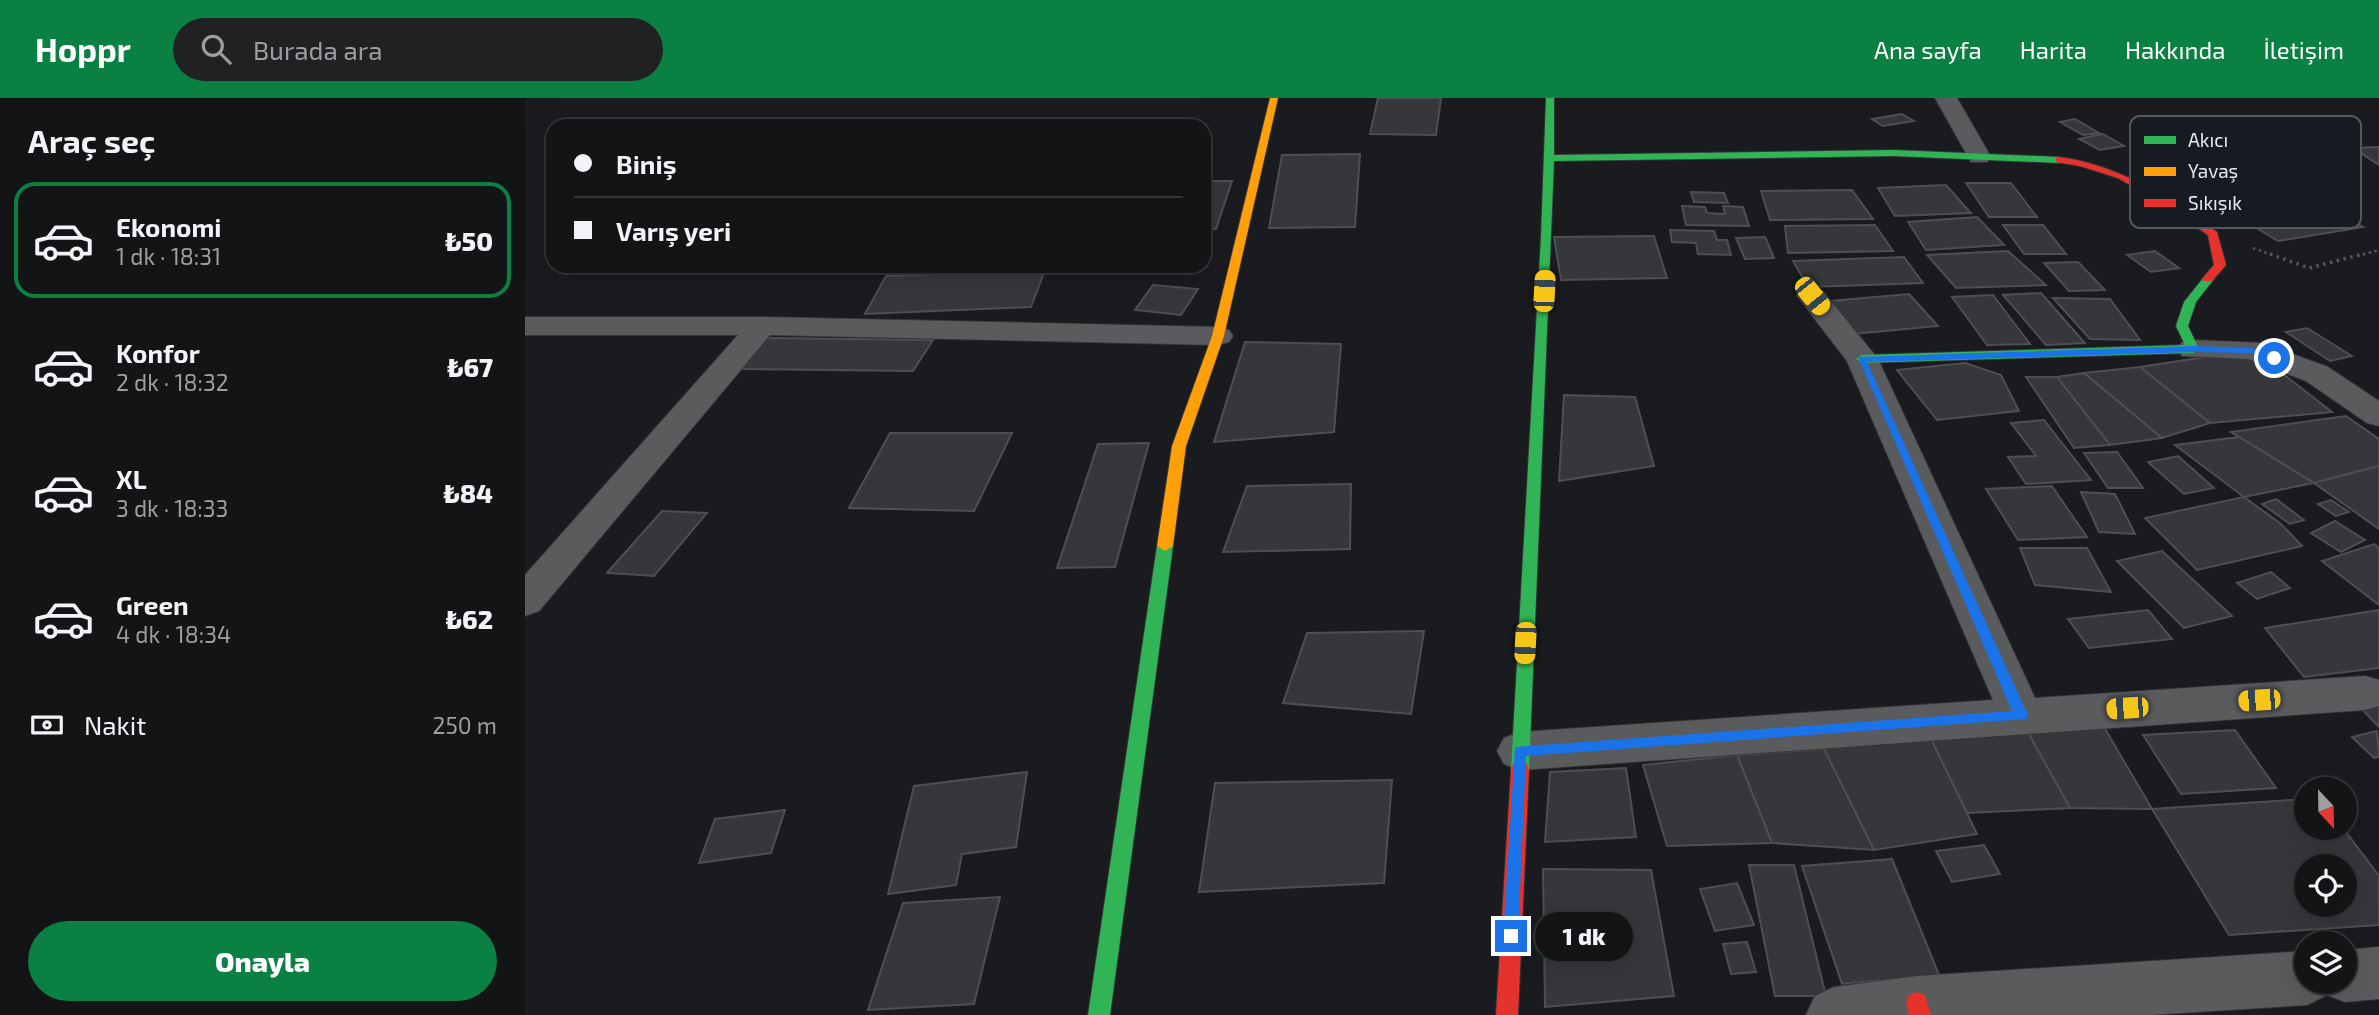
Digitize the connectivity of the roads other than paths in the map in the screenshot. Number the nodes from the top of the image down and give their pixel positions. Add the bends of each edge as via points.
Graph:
1 (1274, 98) edge
2 (1550, 98) edge
3 (1945, 98) edge
4 (1979, 157) junction
5 (1547, 158) junction
6 (2130, 181) edge
7 (2204, 228) edge
8 (1812, 296) dead end
9 (525, 326) edge
10 (762, 326) junction
11 (1218, 336) junction
12 (2193, 349) junction
13 (1862, 359) junction
14 (2379, 416) edge
15 (525, 601) edge
16 (2365, 693) dead end
17 (2021, 715) junction
18 (1520, 751) junction
19 (2379, 973) edge
20 (2357, 975) edge
21 (2294, 979) edge
22 (1918, 1009) edge
23 (1099, 1015) edge
24 (1507, 1015) edge
25 (1834, 1015) edge

1 - 11 street
2 - 5 street
3 - 4 street
4 - 5 street via 1894,153
4 - 6 street via 2079,161
5 - 18 street via 1547,237
7 - 12 street via 2213,234 2220,265 2190,302 2182,326
8 - 13 street
9 - 10 street
10 - 11 street
10 - 15 street
11 - 23 street via 1179,446
12 - 13 street
12 - 14 street via 2252,350 2317,374
13 - 17 street
16 - 17 street
17 - 18 street
18 - 24 street
19 - 20 street
21 - 22 street
22 - 25 street

